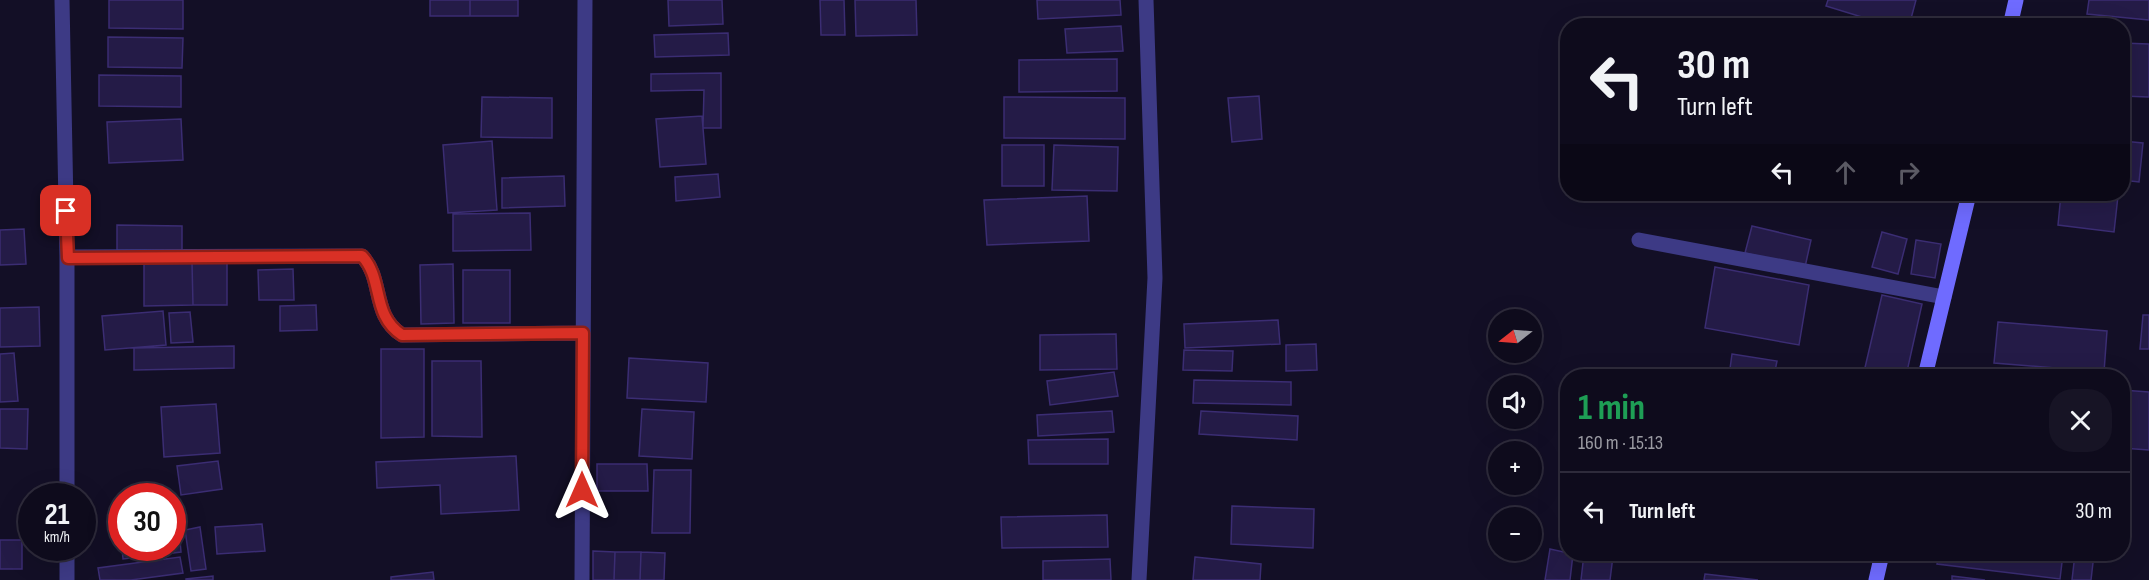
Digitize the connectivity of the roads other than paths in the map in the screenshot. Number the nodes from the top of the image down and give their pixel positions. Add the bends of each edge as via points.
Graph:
1 (62, 0) edge
2 (585, 0) edge
3 (1146, 0) edge
4 (2016, 0) edge
5 (2012, 18) edge
6 (1967, 201) edge
7 (1640, 240) dead end
8 (68, 258) junction
9 (1944, 297) junction
10 (583, 333) junction
11 (1927, 369) edge
12 (67, 483) edge
13 (67, 561) edge
14 (1880, 561) edge
15 (67, 580) edge
16 (582, 580) edge
17 (1139, 580) edge
18 (1876, 580) edge

1 - 8 street
2 - 10 street
3 - 17 street via 1155,278
4 - 5 main road
6 - 9 main road
7 - 9 street
8 - 10 street via 362,256 369,264 384,316 390,327 402,335
8 - 12 street
9 - 11 main road
10 - 16 street
13 - 15 street
14 - 18 main road

